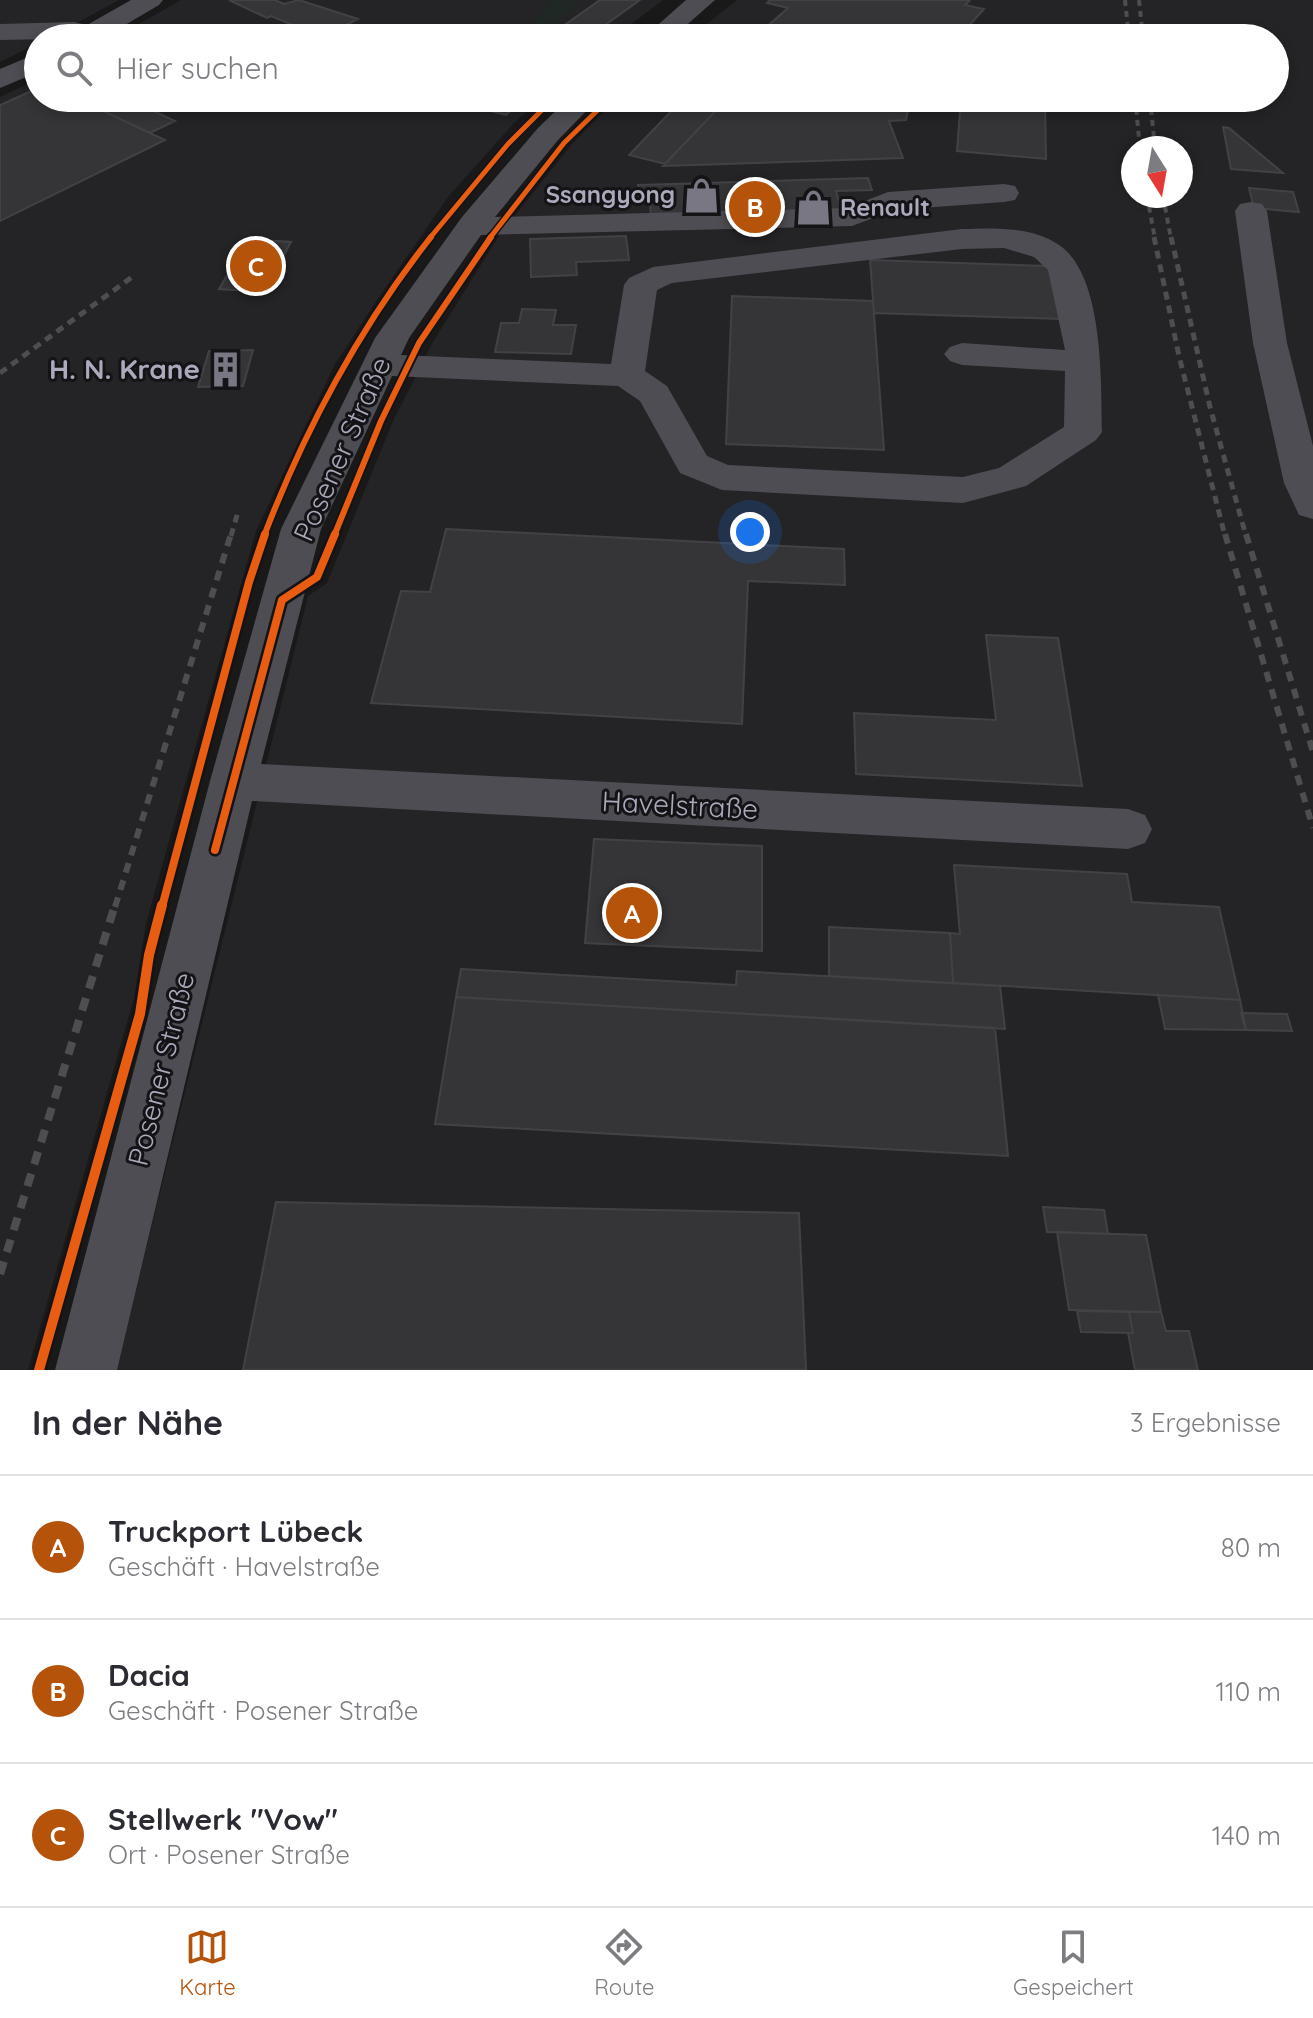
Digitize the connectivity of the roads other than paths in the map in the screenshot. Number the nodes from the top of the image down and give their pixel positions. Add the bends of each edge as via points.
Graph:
1 (150, 0) edge
2 (702, 0) edge
3 (108, 24) edge
4 (673, 24) edge
5 (24, 31) edge
6 (0, 32) edge
7 (24, 68) edge
8 (0, 80) edge
9 (571, 112) edge
10 (1004, 193) dead end
11 (1251, 211) dead end
12 (473, 224) junction
13 (962, 354) dead end
14 (1083, 362) junction
15 (380, 363) junction
16 (627, 375) junction
17 (1313, 506) edge
18 (233, 781) junction
19 (1128, 829) dead end
20 (86, 1370) edge

1 - 3 street
2 - 4 street
5 - 6 street
7 - 8 street
9 - 12 street, Posener Straße
10 - 12 street via 888,201 852,217
11 - 17 street via 1270,343
12 - 15 street, Posener Straße
13 - 14 street
14 - 16 street via 1083,432 1012,477 963,490 722,477 693,464 654,394
14 - 16 street via 1082,332 1068,282 1051,254 1004,238 962,239 665,274 641,285
15 - 16 street
15 - 18 street, Posener Straße via 301,529
18 - 19 street, Havelstraße
18 - 20 street, Posener Straße

